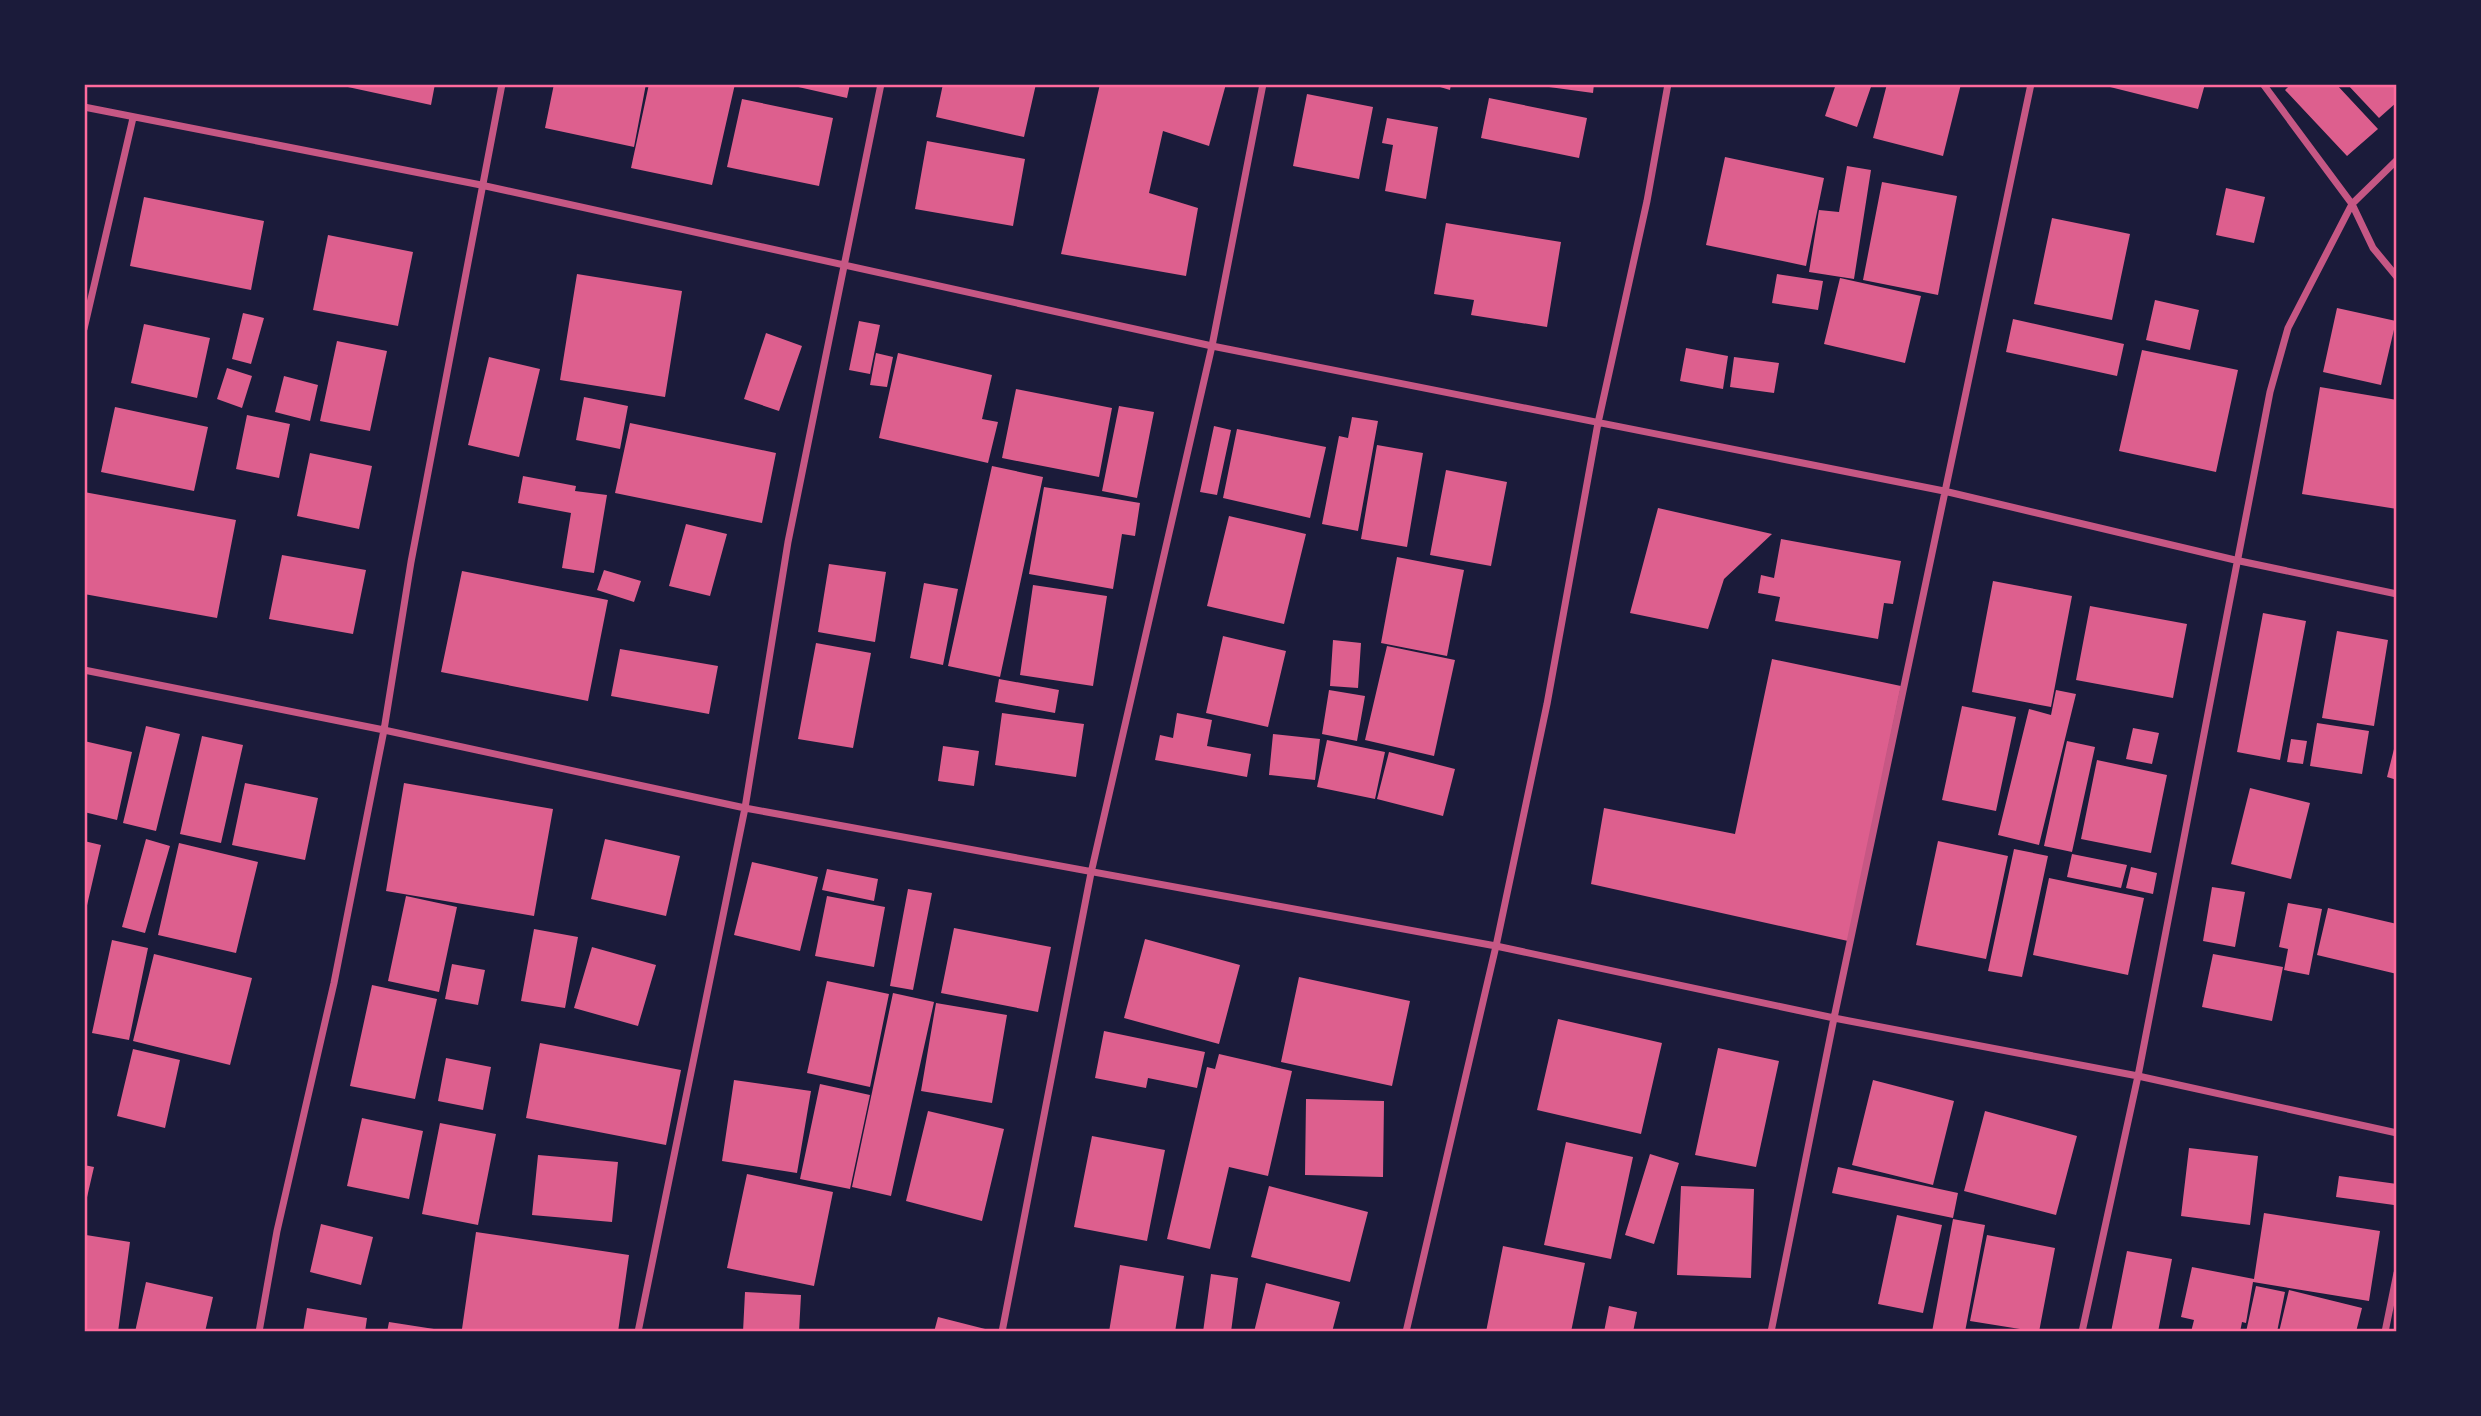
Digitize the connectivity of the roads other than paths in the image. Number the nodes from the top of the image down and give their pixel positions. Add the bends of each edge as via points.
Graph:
1 (502, 84) edge
2 (881, 84) edge
3 (1263, 84) edge
4 (1668, 84) edge
5 (2031, 84) edge
6 (2263, 84) edge
7 (84, 107) edge
8 (133, 118) junction
9 (2397, 160) edge
10 (481, 185) junction
11 (2352, 204) junction
12 (842, 265) junction
13 (2397, 277) edge
14 (84, 329) edge
15 (1212, 346) junction
16 (1598, 423) junction
17 (1944, 491) junction
18 (2235, 560) junction
19 (2397, 594) edge
20 (84, 670) edge
21 (384, 730) junction
22 (745, 808) junction
23 (1091, 873) junction
24 (1496, 946) junction
25 (1834, 1018) junction
26 (2138, 1076) junction
27 (2397, 1133) edge
28 (2397, 1273) edge
29 (259, 1332) edge
30 (638, 1332) edge
31 (1002, 1332) edge
32 (1406, 1332) edge
33 (1771, 1332) edge
34 (2082, 1332) edge
35 (2385, 1332) edge

1 - 10 street
2 - 12 street
3 - 15 street
4 - 16 street
5 - 17 street
6 - 11 street
7 - 8 street
8 - 10 street
8 - 14 street
9 - 11 street
10 - 12 street
10 - 21 street
11 - 13 street via 2373,248
11 - 18 street via 2288,328
12 - 15 street
12 - 22 street via 788,542
15 - 16 street
15 - 23 street
16 - 17 street
16 - 24 street via 1547,704
17 - 18 street
17 - 25 street
18 - 19 street
18 - 26 street
20 - 21 street
21 - 22 street
21 - 29 street
22 - 23 street
22 - 30 street
23 - 24 street
23 - 31 street
24 - 25 street
24 - 32 street
25 - 26 street
25 - 33 street
26 - 27 street
26 - 34 street
28 - 35 street

